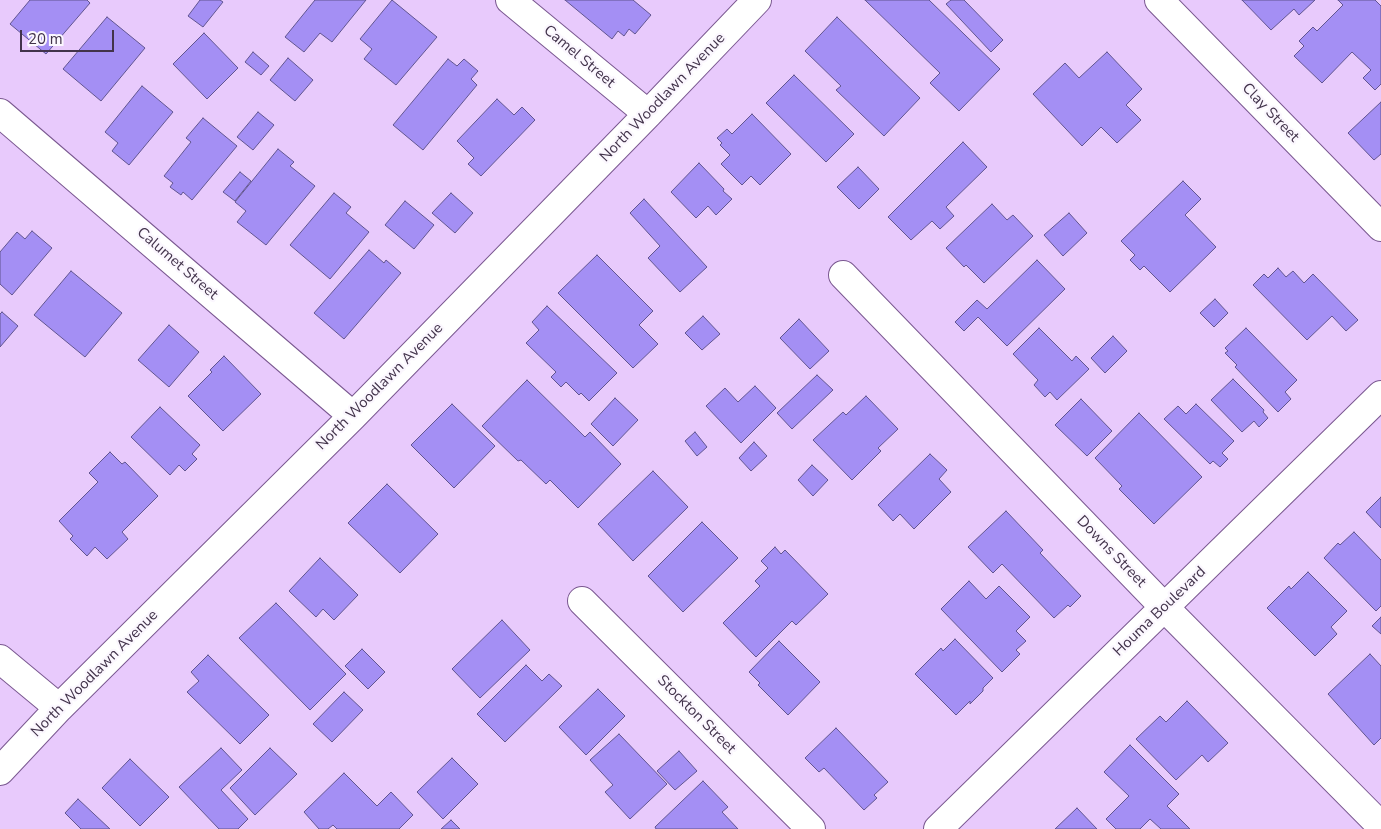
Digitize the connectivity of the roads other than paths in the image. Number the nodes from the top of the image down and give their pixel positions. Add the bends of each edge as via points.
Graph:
1 (510, 0) edge
2 (757, 0) edge
3 (1159, 0) edge
4 (0, 113) edge
5 (648, 114) junction
6 (1381, 227) edge
7 (843, 276) dead end
8 (1381, 395) edge
9 (353, 416) junction
10 (582, 601) dead end
11 (1165, 608) junction
12 (0, 659) edge
13 (59, 708) junction
14 (0, 771) edge
15 (1381, 826) edge
16 (811, 829) edge
17 (938, 829) edge

1 - 5 street, Camel Street
2 - 5 street, North Woodlawn Avenue
3 - 6 street, Clay Street
4 - 9 street, Calumet Street
5 - 9 street, North Woodlawn Avenue
7 - 11 street, Downs Street
8 - 11 street, Houma Boulevard
9 - 13 street, North Woodlawn Avenue
10 - 16 street, Stockton Street
11 - 15 street, Downs Street
11 - 17 street, Houma Boulevard
12 - 13 street
13 - 14 street, North Woodlawn Avenue

